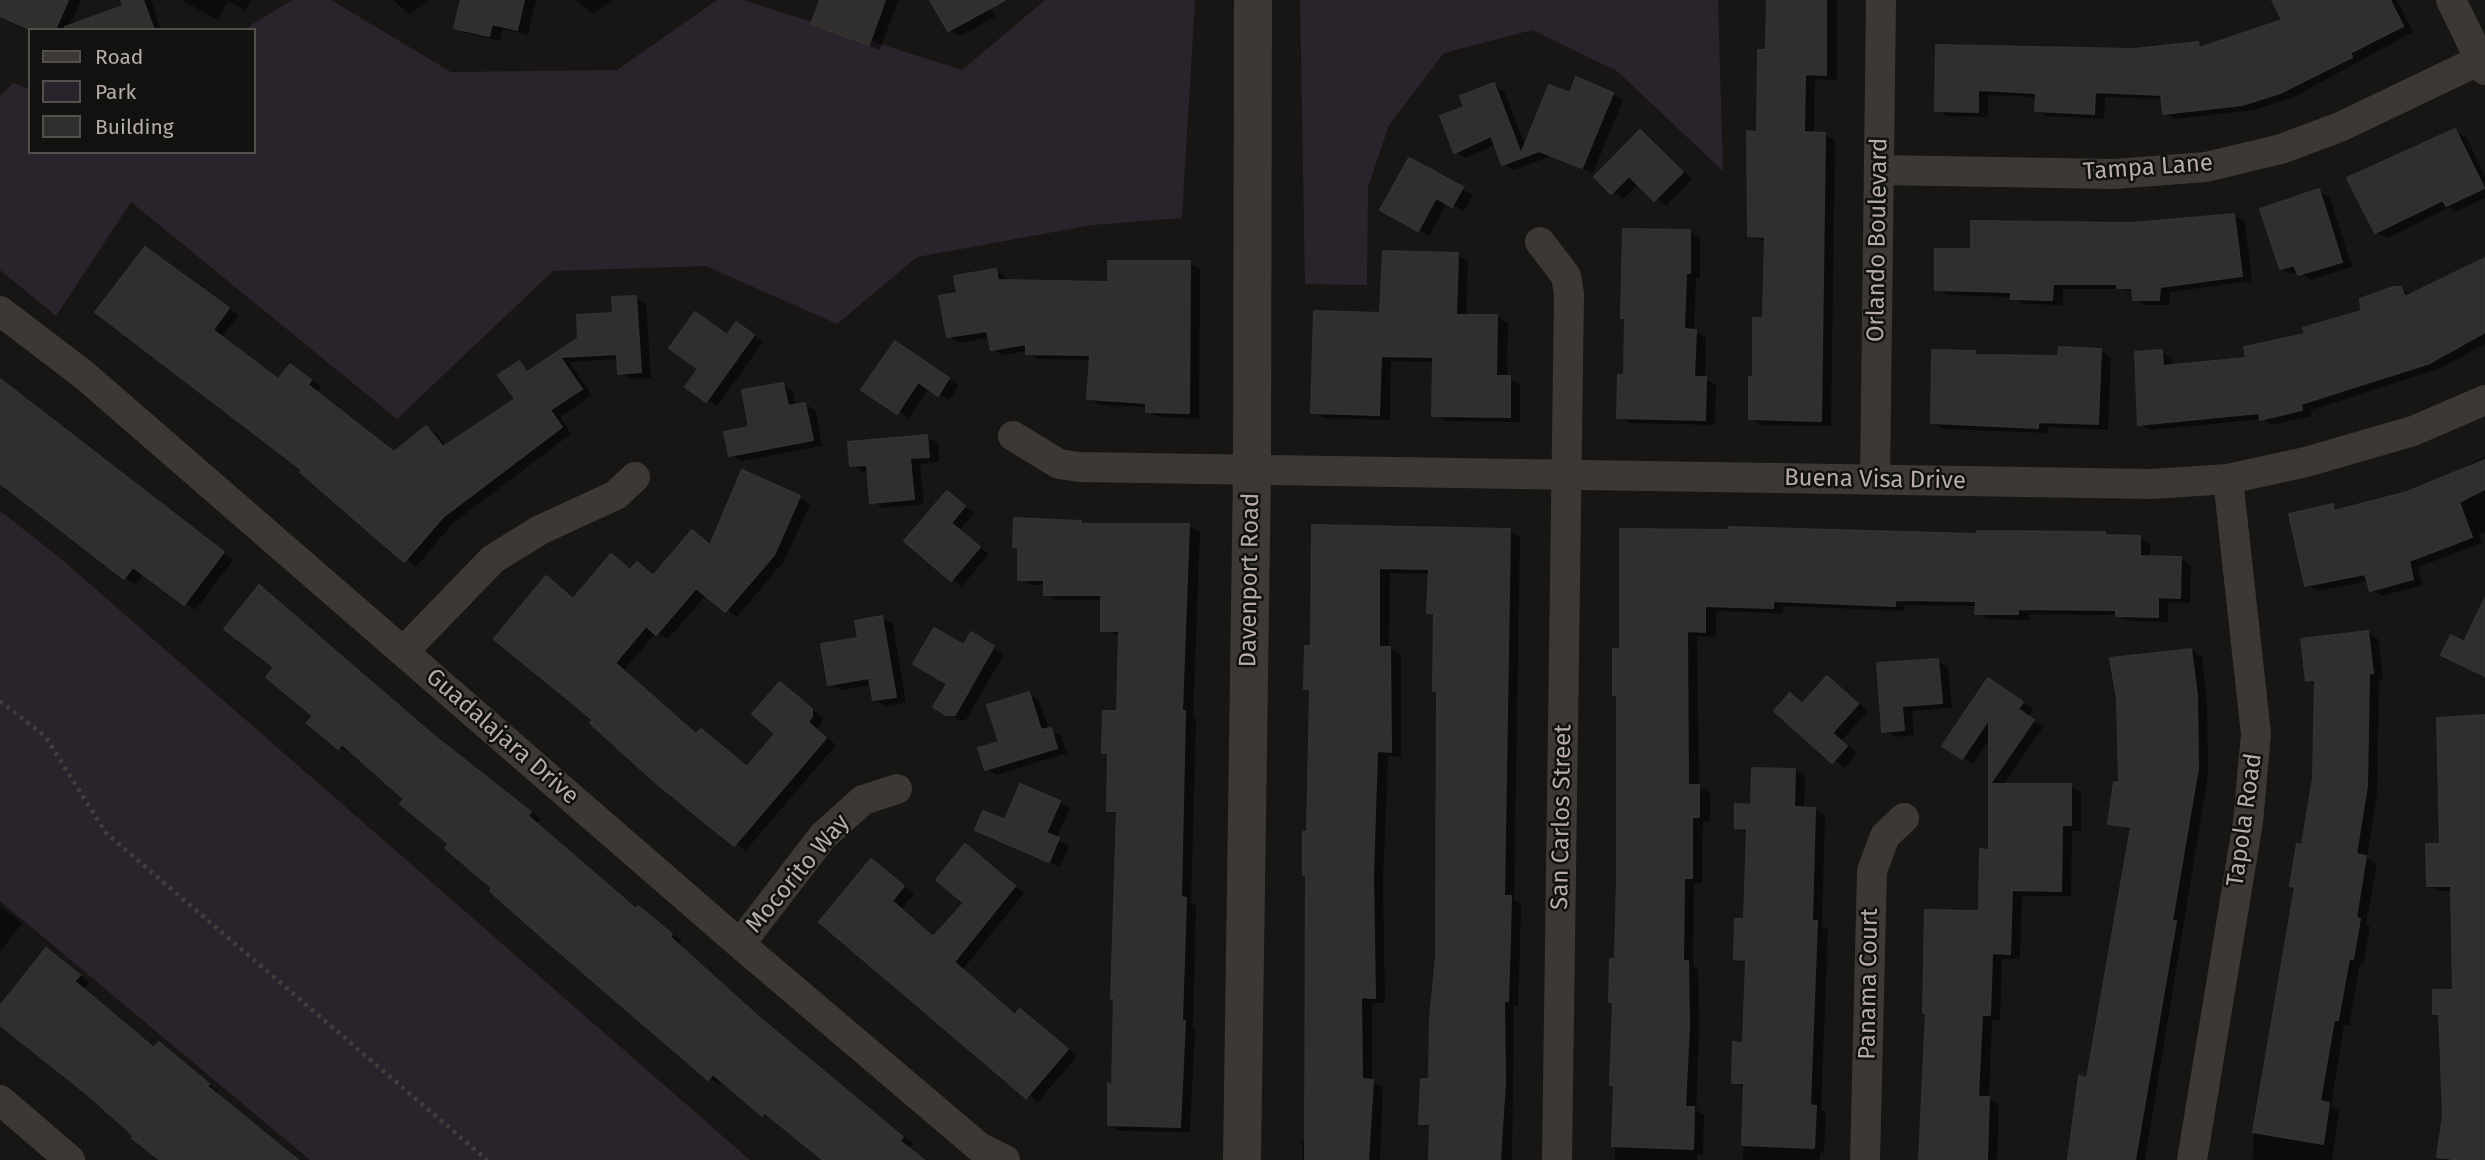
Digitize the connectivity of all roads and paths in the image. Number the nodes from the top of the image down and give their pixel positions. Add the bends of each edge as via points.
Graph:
1 (1253, 0) edge
2 (1881, 0) edge
3 (2451, 0) edge
4 (2482, 65) edge
5 (1880, 170) junction
6 (1540, 242) dead end
7 (0, 311) edge
8 (2485, 400) edge
9 (1013, 436) dead end
10 (1252, 469) junction
11 (1567, 474) junction
12 (635, 477) dead end
13 (2228, 479) junction
14 (1875, 480) junction
15 (404, 652) junction
16 (0, 701) edge
17 (897, 789) dead end
18 (1903, 818) dead end
19 (740, 944) junction
20 (0, 1100) edge
21 (70, 1160) edge
22 (487, 1160) edge
23 (1005, 1160) edge
24 (1242, 1160) edge
25 (1557, 1160) edge
26 (1865, 1160) edge
27 (2192, 1160) edge

1 - 10 street, Davenport Road
2 - 5 street, Orlando Boulevard
3 - 4 street
4 - 5 street, Tampa Lane via 2281,149 2206,167 2114,174
5 - 14 street, Orlando Boulevard
6 - 11 street, San Carlos Street via 1566,276 1569,294
7 - 15 street, Guadalajara Drive via 84,375
8 - 13 street, Buena Visa Drive via 2376,443
9 - 10 street, Buena Visa Drive via 1059,464 1079,467
10 - 11 street, Buena Visa Drive
10 - 24 street, Davenport Road
11 - 14 street, Buena Visa Drive
11 - 25 street, San Carlos Street
12 - 15 street via 617,495 540,530 493,559
13 - 14 street, Buena Visa Drive via 2083,485
13 - 27 street, Tapola Road via 2256,734 2248,822
15 - 19 street, Guadalajara Drive
16 - 22 path via 45,736 106,833
17 - 19 street, Mocorito Way via 863,800 823,836
18 - 26 street, Panama Court via 1885,836 1872,871
19 - 23 street, Guadalajara Drive via 979,1147
20 - 21 street

